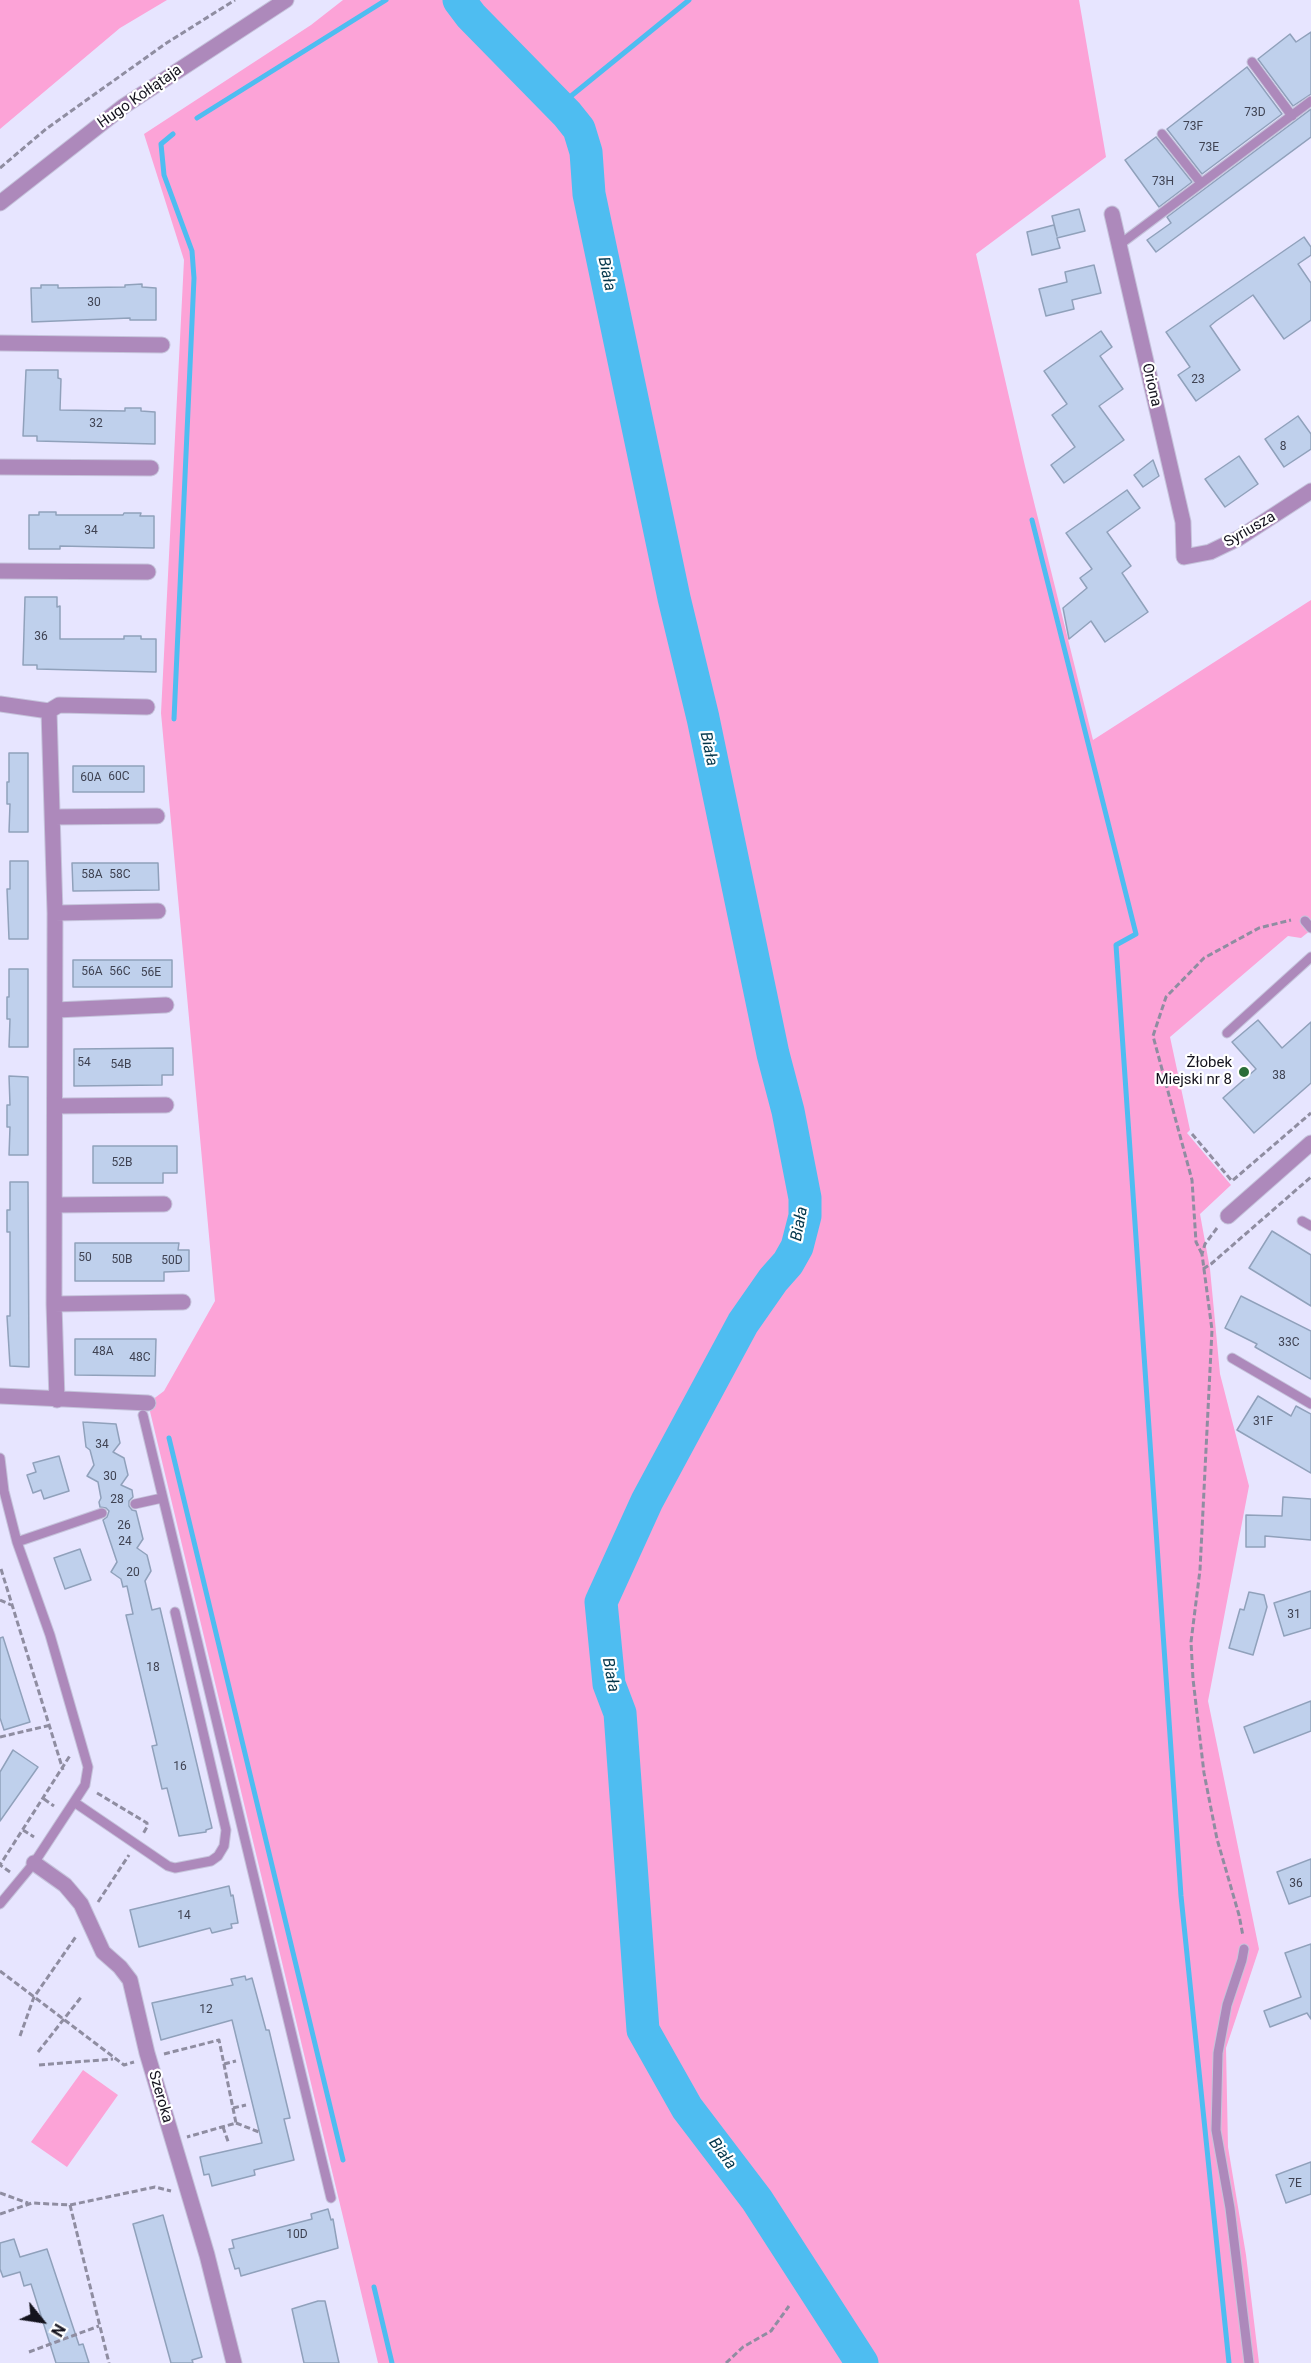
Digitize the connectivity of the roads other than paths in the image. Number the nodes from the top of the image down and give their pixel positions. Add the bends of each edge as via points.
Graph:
1 (286, 0) edge
2 (1252, 62) dead end
3 (1311, 101) edge
4 (1292, 116) junction
5 (1162, 134) dead end
6 (1201, 183) junction
7 (0, 203) edge
8 (1112, 214) dead end
9 (1119, 245) junction
10 (0, 343) edge
11 (162, 345) dead end
12 (0, 466) edge
13 (151, 468) dead end
14 (1311, 491) edge
15 (1184, 557) joint
16 (0, 571) edge
17 (148, 572) dead end
18 (0, 704) edge
19 (147, 707) dead end
20 (49, 711) junction
21 (157, 816) dead end
22 (52, 817) junction
23 (158, 911) dead end
24 (54, 913) junction
25 (1311, 957) edge
26 (166, 1005) dead end
27 (56, 1010) junction
28 (1227, 1033) dead end
29 (166, 1105) dead end
30 (56, 1106) junction
31 (1311, 1143) edge
32 (164, 1204) dead end
33 (55, 1205) junction
34 (1228, 1216) road end
35 (183, 1302) dead end
36 (54, 1304) junction
37 (1232, 1358) dead end
38 (0, 1396) edge
39 (57, 1400) junction
40 (1311, 1404) edge
41 (146, 1409) joint
42 (0, 1458) edge
43 (162, 1498) junction
44 (135, 1504) dead end
45 (102, 1513) dead end
46 (17, 1542) junction
47 (175, 1611) dead end
48 (74, 1802) junction
49 (34, 1863) junction
50 (0, 1904) edge
51 (1244, 1949) road end
52 (331, 2198) dead end
53 (234, 2363) edge
54 (1249, 2363) edge

1 - 7 street, Hugo Kołłątaja via 124,106
2 - 4 lane
3 - 4 lane
4 - 6 lane
5 - 6 lane
6 - 9 lane
8 - 9 street, Oriona
9 - 15 street, Oriona via 1183,522
10 - 11 street
12 - 13 street
14 - 15 street, Syriusza via 1239,538 1210,552
16 - 17 street
18 - 20 street
19 - 20 street via 59,705
20 - 22 street
21 - 22 street
22 - 24 street
23 - 24 street
24 - 27 street
25 - 28 lane
26 - 27 street
27 - 30 street
29 - 30 street
30 - 33 street
31 - 34 street
32 - 33 street
33 - 36 street
35 - 36 street
36 - 39 street
37 - 40 lane
38 - 39 street
39 - 41 street
41 - 43 lane
42 - 46 lane
43 - 44 lane
43 - 52 lane
45 - 46 lane
46 - 48 lane via 50,1635 88,1767 85,1785
47 - 48 lane via 226,1830 224,1846 211,1861 168,1866
48 - 49 lane
49 - 50 lane
49 - 53 street, Szeroka via 65,1884 81,1904 103,1952 130,1980
51 - 54 lane via 1218,2053 1216,2130

